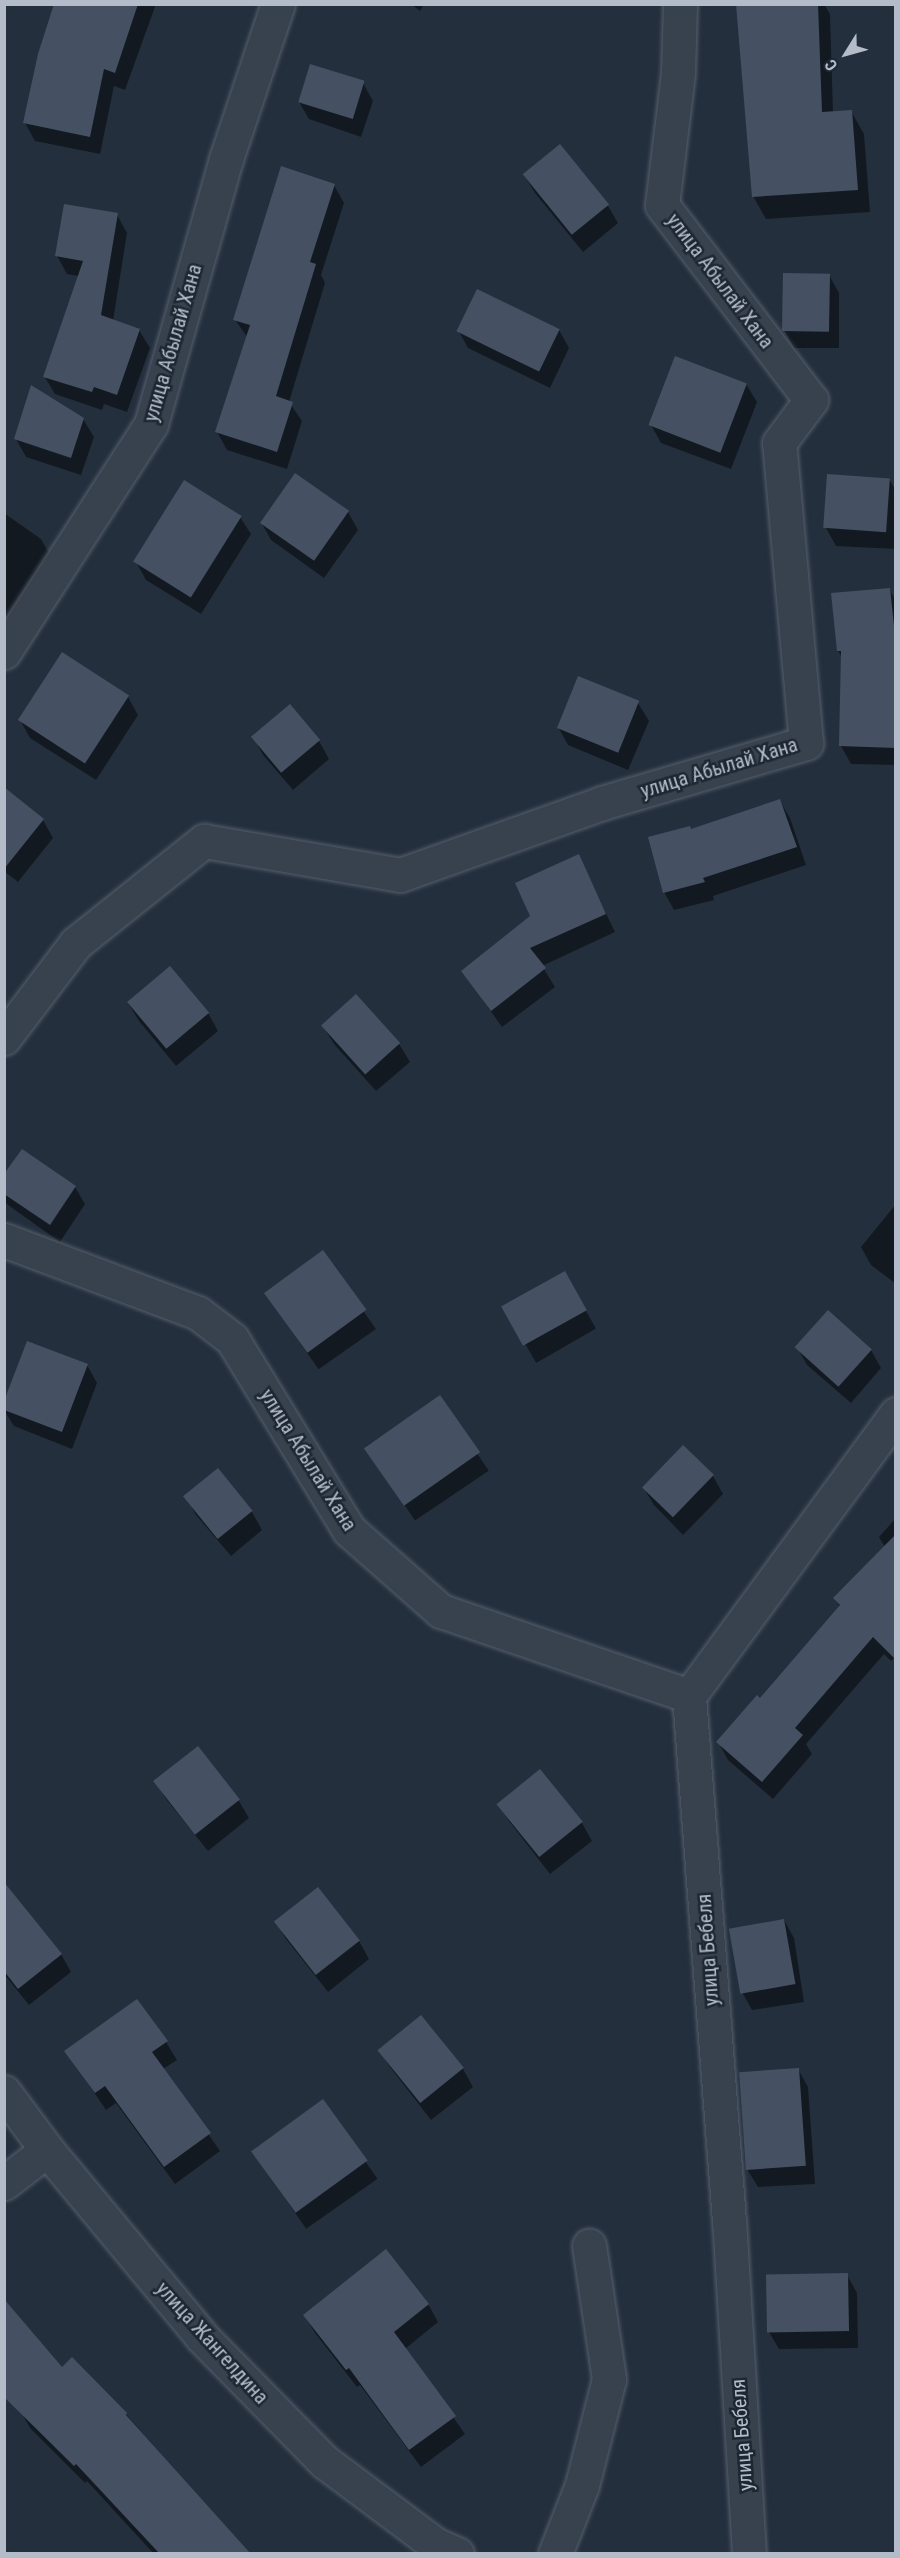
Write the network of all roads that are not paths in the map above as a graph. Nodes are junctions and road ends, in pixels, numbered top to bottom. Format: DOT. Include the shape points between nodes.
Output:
graph roads {
  1 [pos="278,4"];
  2 [pos="680,4"];
  3 [pos="4,652"];
  4 [pos="4,1038"];
  5 [pos="4,1240"];
  6 [pos="896,1414"];
  7 [pos="689,1696"];
  8 [pos="4,2092"];
  9 [pos="47,2150"];
  10 [pos="4,2183"];
  11 [pos="589,2245"];
  12 [pos="457,2553"];
  13 [pos="555,2553"];
  14 [pos="749,2553"];
  1 -- 3 [label="street, улица Абылай Хана" via="226,159 151,424"];
  2 -- 4 [label="street, улица Абылай Хана" via="678,72 662,205 811,400 779,443 806,743 602,802 400,875 204,841 76,943"];
  5 -- 7 [label="street, улица Абылай Хана" via="198,1313 232,1339 349,1530 441,1611"];
  6 -- 7 [label="street"];
  7 -- 14 [label="street, улица Бебеля" via="729,2221"];
  8 -- 9 [label="street, улица Жангелдина"];
  9 -- 10 [label="street"];
  9 -- 12 [label="street, улица Жангелдина" via="202,2337 325,2462 436,2545"];
  11 -- 13 [label="street" via="609,2379 582,2485"];
}
